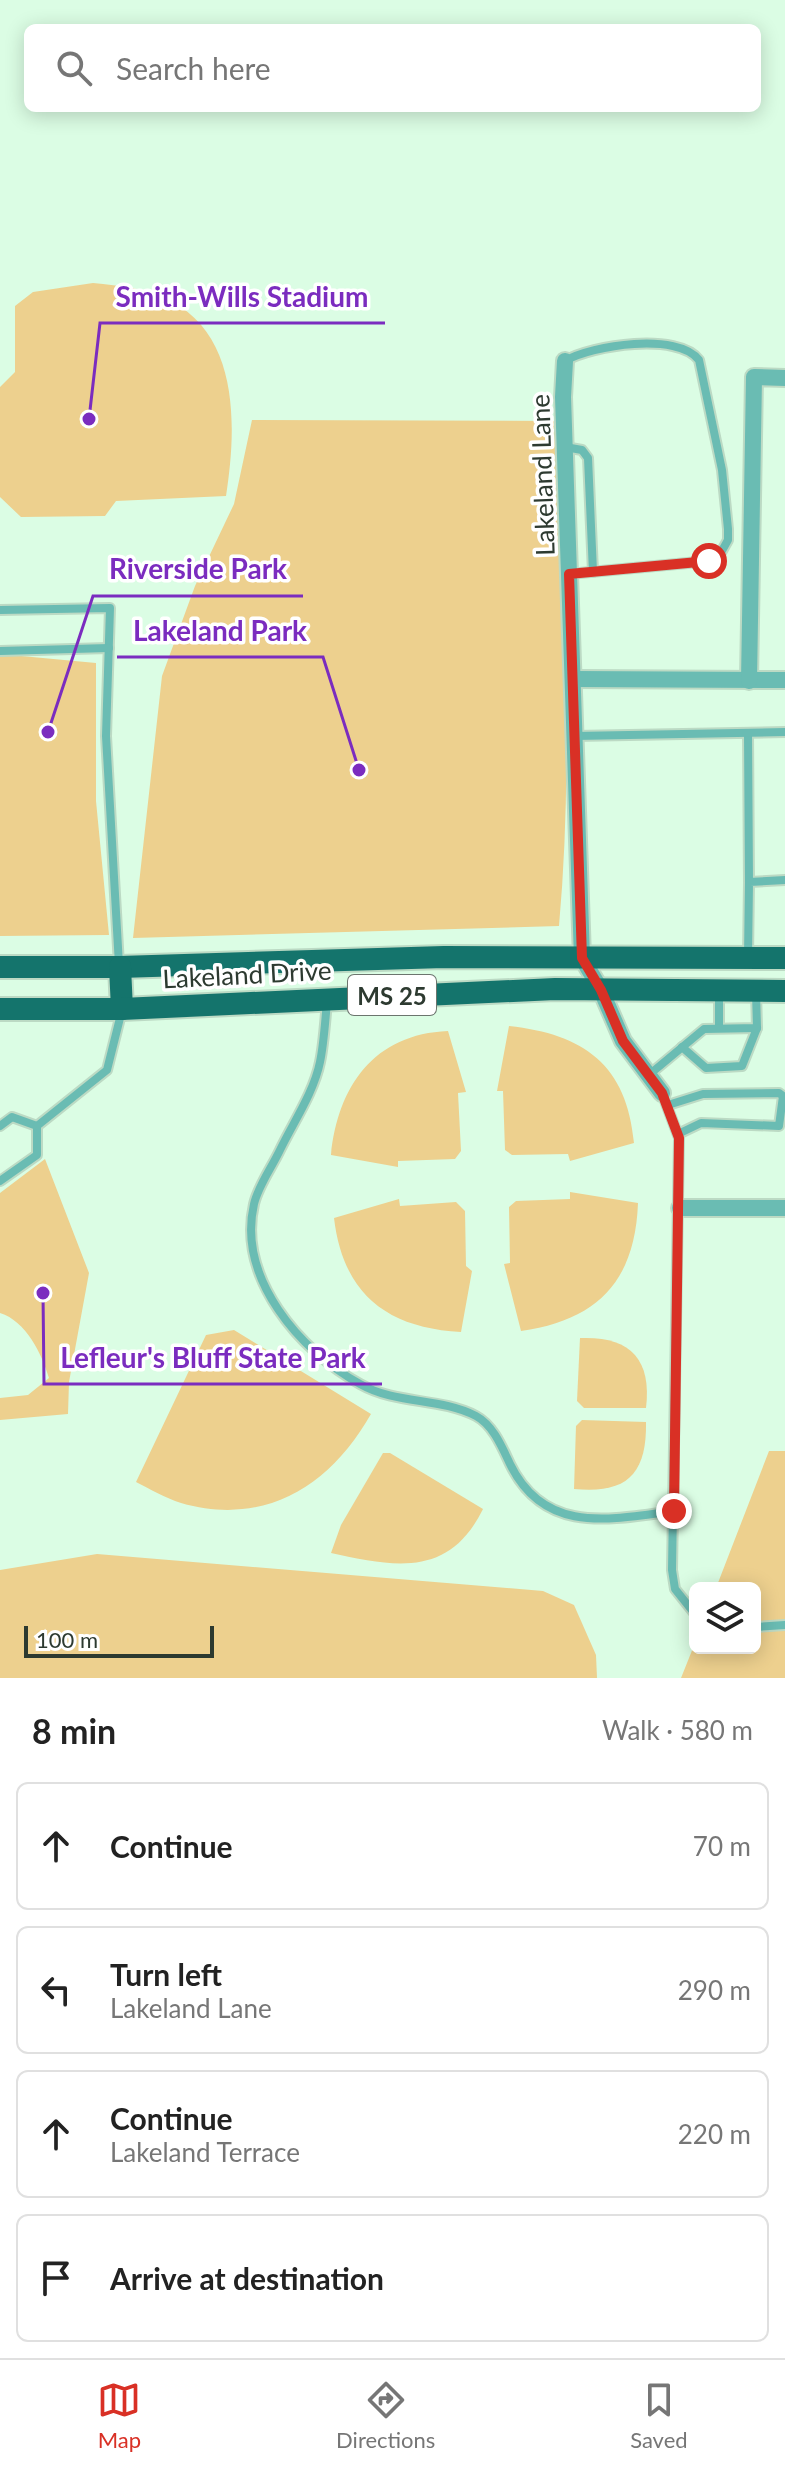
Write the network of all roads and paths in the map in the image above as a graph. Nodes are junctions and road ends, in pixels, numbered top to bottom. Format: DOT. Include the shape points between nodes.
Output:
graph roads {
  1 [pos="565,361"];
  2 [pos="785,378"];
  3 [pos="565,447"];
  4 [pos="593,572"];
  5 [pos="569,574"];
  6 [pos="0,610"];
  7 [pos="109,648"];
  8 [pos="0,651"];
  9 [pos="573,679"];
  10 [pos="785,680"];
  11 [pos="749,681"];
  12 [pos="785,732"];
  13 [pos="748,733"];
  14 [pos="575,736"];
  15 [pos="785,880"];
  16 [pos="749,882"];
  17 [pos="582,958"];
  18 [pos="785,958"];
  19 [pos="748,959"];
  20 [pos="327,960"];
  21 [pos="0,967"];
  22 [pos="120,967"];
  23 [pos="601,990"];
  24 [pos="719,991"];
  25 [pos="756,991"];
  26 [pos="785,991"];
  27 [pos="327,997"];
  28 [pos="0,1009"];
  29 [pos="122,1009"];
  30 [pos="719,1028"];
  31 [pos="757,1028"];
  32 [pos="682,1047"];
  33 [pos="650,1074"];
  34 [pos="665,1099"];
  35 [pos="0,1126"];
  36 [pos="37,1126"];
  37 [pos="678,1134"];
  38 [pos="0,1181"];
  39 [pos="680,1208"];
  40 [pos="785,1208"];
  41 [pos="674,1511"];
  42 [pos="689,1606"];
  43 [pos="785,1625"];
  44 [pos="761,1627"];
  1 -- 3 [label="street, Lakeland Lane"];
  1 -- 4 [label="lane" via="599,348 686,347 699,360 726,500 728,540 719,556"];
  2 -- 11 [label="street" via="754,377"];
  3 -- 4 [label="lane" via="582,450 588,458"];
  3 -- 5 [label="street, Lakeland Lane"];
  4 -- 5 [label="lane"];
  5 -- 9 [label="street, Lakeland Lane"];
  6 -- 7 [label="lane" via="110,608"];
  7 -- 8 [label="lane"];
  7 -- 22 [label="lane" via="108,812"];
  9 -- 11 [label="street"];
  9 -- 14 [label="street, Lakeland Lane"];
  10 -- 11 [label="street"];
  12 -- 13 [label="lane"];
  13 -- 14 [label="lane"];
  13 -- 16 [label="lane"];
  14 -- 17 [label="street, Lakeland Lane"];
  15 -- 16 [label="lane"];
  16 -- 19 [label="lane"];
  17 -- 19 [label="highway, Lakeland Drive / MS 25"];
  17 -- 20 [label="highway, Lakeland Drive / MS 25"];
  17 -- 23 [label="street, Lakeland Lane"];
  18 -- 19 [label="highway, Lakeland Drive / MS 25"];
  20 -- 22 [label="highway, Lakeland Drive / MS 25"];
  20 -- 27 [label="highway"];
  21 -- 22 [label="highway, Lakeland Drive / MS 25"];
  22 -- 29 [label="highway"];
  23 -- 24 [label="highway, Lakeland Drive / MS 25"];
  23 -- 27 [label="highway, Lakeland Drive / MS 25"];
  23 -- 33 [label="street, Lakeland Lane" via="623,1041"];
  24 -- 25 [label="highway, Lakeland Drive / MS 25"];
  24 -- 30 [label="lane"];
  25 -- 26 [label="highway, Lakeland Drive / MS 25"];
  25 -- 31 [label="lane"];
  27 -- 29 [label="highway, Lakeland Drive / MS 25"];
  27 -- 41 [label="lane" via="320,1064 254,1200 250,1229 261,1279 282,1315 320,1360 361,1385 478,1417 497,1436 522,1489 545,1507 591,1518"];
  28 -- 29 [label="highway, Lakeland Drive / MS 25"];
  29 -- 36 [label="lane" via="107,1070"];
  30 -- 31 [label="lane"];
  30 -- 32 [label="lane" via="704,1029"];
  31 -- 32 [label="lane" via="742,1066 706,1068"];
  32 -- 33 [label="lane"];
  33 -- 34 [label="street, Lakeland Lane"];
  34 -- 37 [label="lane"];
  34 -- 37 [label="lane" via="703,1094 783,1096 779,1126 701,1123"];
  35 -- 36 [label="lane" via="12,1117"];
  36 -- 38 [label="lane" via="37,1155"];
  37 -- 39 [label="lane"];
  39 -- 40 [label="street"];
  39 -- 41 [label="lane"];
  41 -- 42 [label="lane" via="675,1589"];
  43 -- 44 [label="lane"];
}
